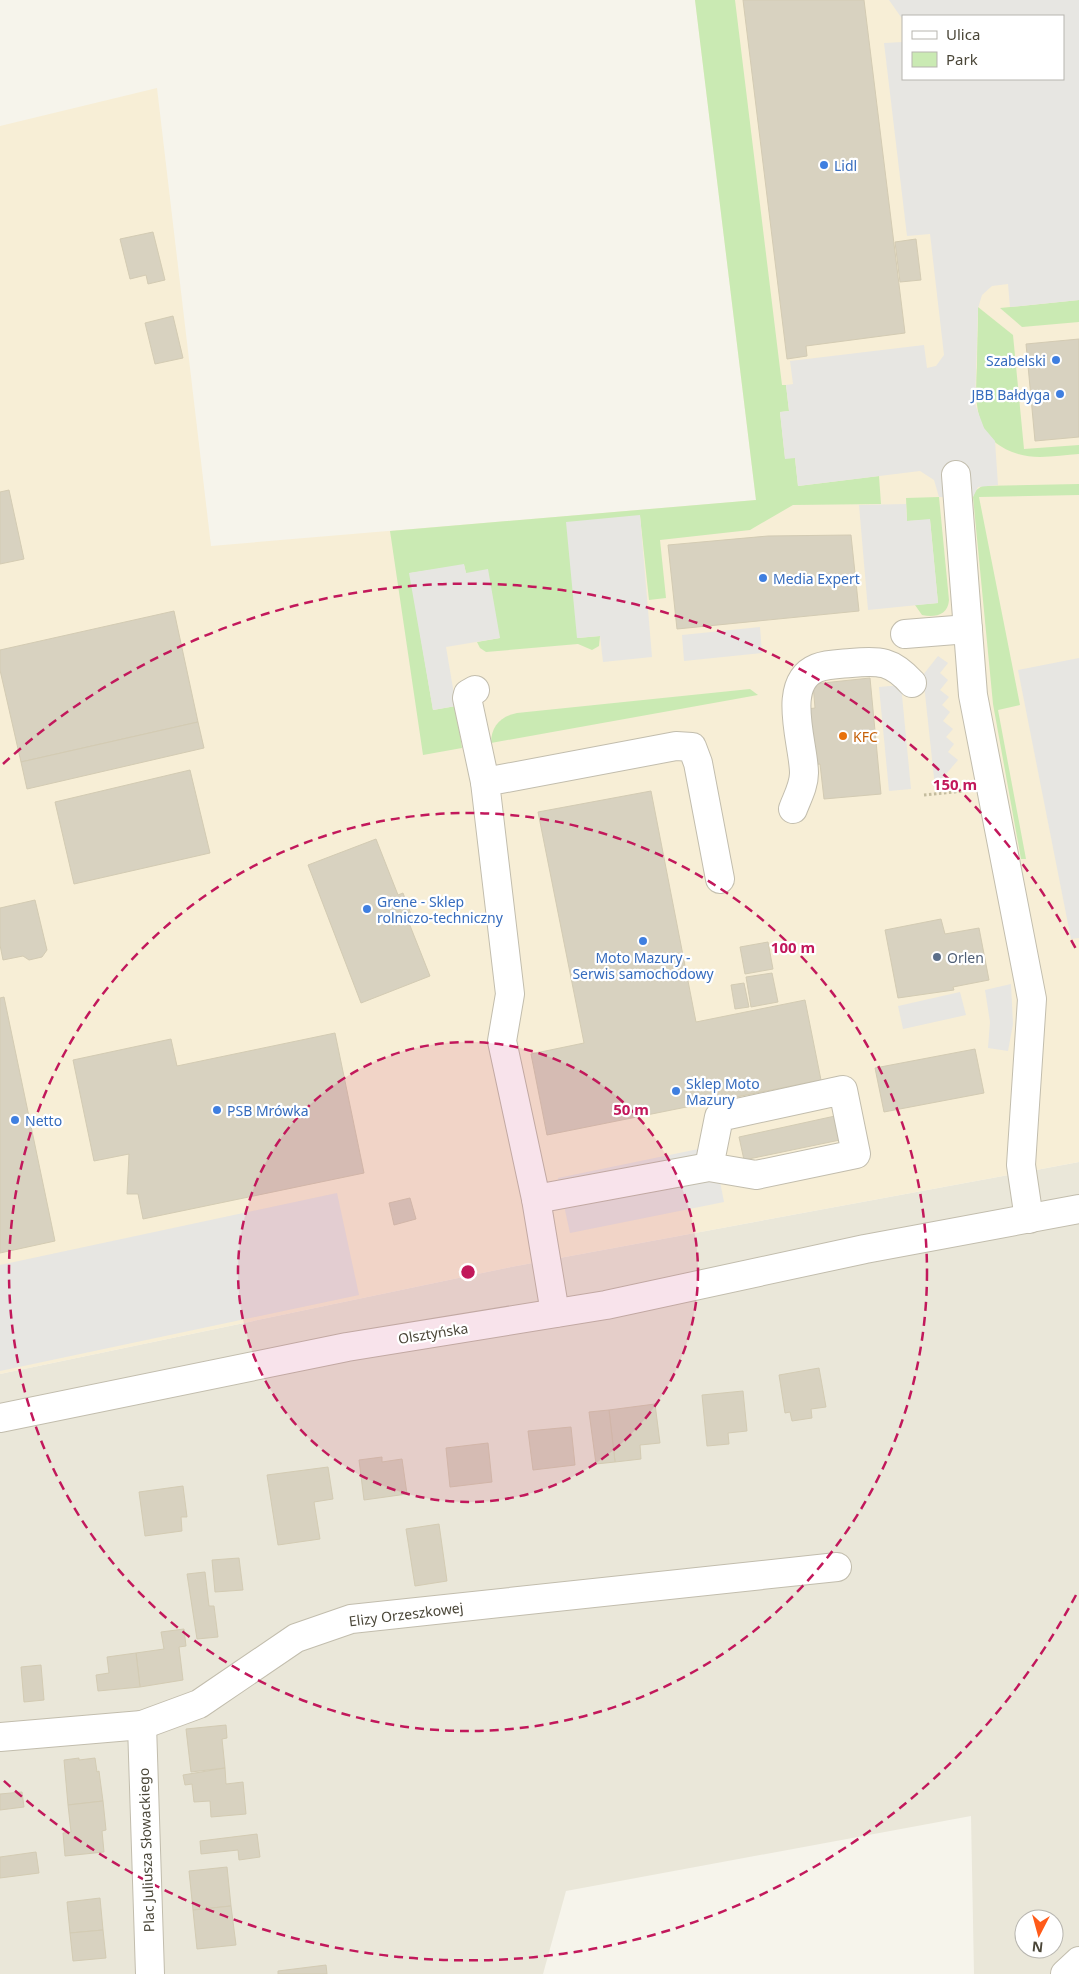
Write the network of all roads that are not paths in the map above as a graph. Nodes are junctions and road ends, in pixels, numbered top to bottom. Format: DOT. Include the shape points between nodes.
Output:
graph roads {
  1 [pos="956,475"];
  2 [pos="968,629"];
  3 [pos="905,634"];
  4 [pos="912,683"];
  5 [pos="474,690"];
  6 [pos="485,782"];
  7 [pos="793,810"];
  8 [pos="720,880"];
  9 [pos="709,1166"];
  10 [pos="536,1199"];
  11 [pos="1079,1208"];
  12 [pos="1028,1219"];
  13 [pos="555,1313"];
  14 [pos="0,1418"];
  15 [pos="837,1567"];
  16 [pos="142,1725"];
  17 [pos="0,1737"];
  18 [pos="1079,1961"];
  19 [pos="150,1974"];
  20 [pos="1065,1974"];
  1 -- 2 [label="street"];
  2 -- 3 [label="street"];
  2 -- 12 [label="street" via="973,695 1032,999 1021,1165"];
  4 -- 7 [label="street" via="892,665 880,662 818,668 808,673 796,696 804,773"];
  5 -- 6 [label="street" via="467,698"];
  6 -- 8 [label="street" via="670,747 692,747 698,763"];
  6 -- 10 [label="street" via="510,994 502,1041"];
  9 -- 9 [label="street" via="756,1174 856,1154 843,1090 719,1117"];
  9 -- 10 [label="street"];
  10 -- 13 [label="street"];
  11 -- 12 [label="street, Olsztyńska"];
  12 -- 13 [label="street, Olsztyńska"];
  13 -- 14 [label="street, Olsztyńska" via="346,1347"];
  15 -- 16 [label="street, Elizy Orzeszkowej" via="351,1619 296,1638 198,1704"];
  16 -- 17 [label="street, Elizy Orzeszkowej"];
  16 -- 19 [label="street, Plac Juliusza Słowackiego"];
  18 -- 20 [label="street"];
}
